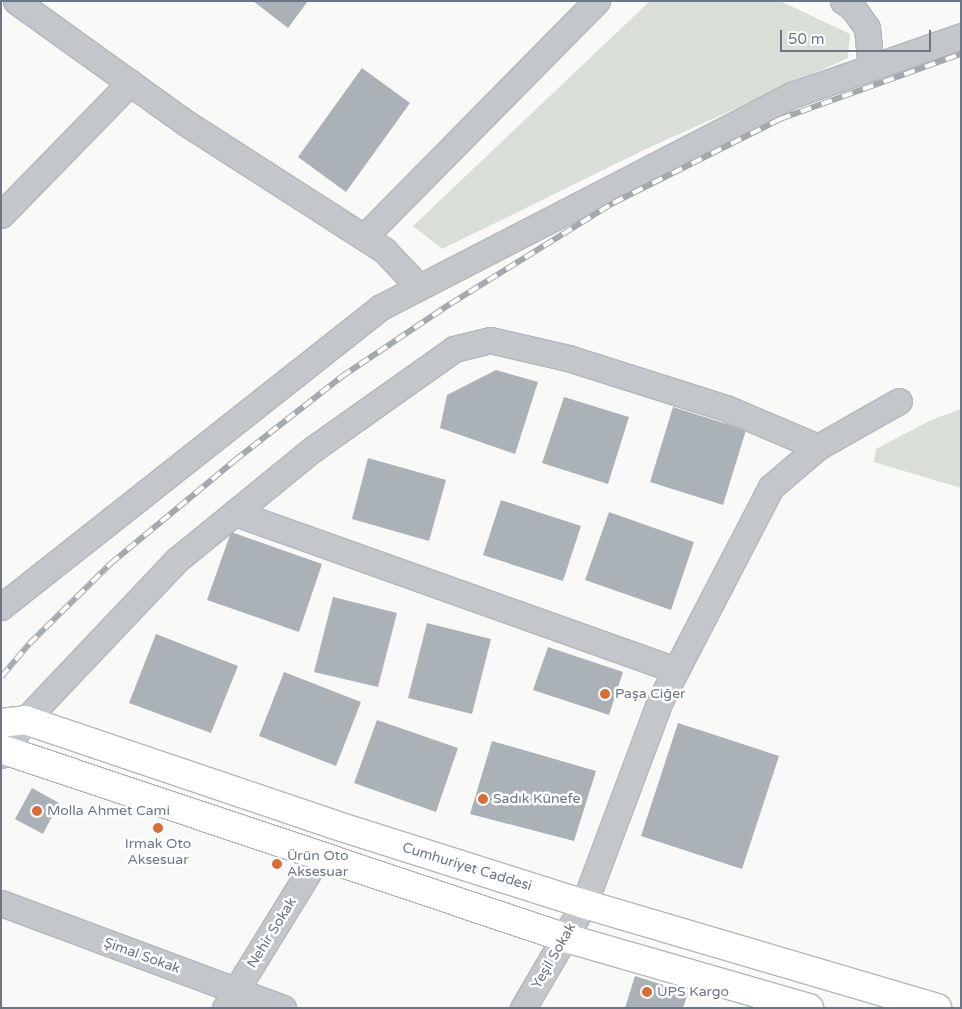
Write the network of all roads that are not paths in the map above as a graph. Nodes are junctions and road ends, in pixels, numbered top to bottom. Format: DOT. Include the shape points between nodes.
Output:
graph roads {
  1 [pos="16,1"];
  2 [pos="597,1"];
  3 [pos="843,1"];
  4 [pos="961,36"];
  5 [pos="871,68"];
  6 [pos="130,83"];
  7 [pos="1,215"];
  8 [pos="364,237"];
  9 [pos="420,286"];
  10 [pos="899,401"];
  11 [pos="818,446"];
  12 [pos="234,513"];
  13 [pos="1,607"];
  14 [pos="676,670"];
  15 [pos="13,721"];
  16 [pos="3,751"];
  17 [pos="318,858"];
  18 [pos="1,903"];
  19 [pos="584,904"];
  20 [pos="566,938"];
  21 [pos="231,999"];
  22 [pos="283,1008"];
  23 [pos="523,1008"];
  24 [pos="809,1008"];
  25 [pos="937,1008"];
  1 -- 6 [label="street"];
  2 -- 8 [label="street"];
  3 -- 5 [label="street" via="854,8 867,28"];
  4 -- 5 [label="street"];
  5 -- 9 [label="street" via="792,95"];
  6 -- 7 [label="street"];
  6 -- 8 [label="street" via="186,124"];
  8 -- 9 [label="street" via="384,250"];
  9 -- 13 [label="street" via="381,307"];
  10 -- 11 [label="street, Yeşil Sokak"];
  11 -- 12 [label="street" via="726,408 568,358 490,340 454,349 313,449"];
  11 -- 14 [label="street, Yeşil Sokak" via="771,487"];
  12 -- 14 [label="street"];
  12 -- 15 [label="street" via="178,559"];
  14 -- 19 [label="street, Yeşil Sokak" via="660,701"];
  15 -- 16 [label="street"];
  15 -- 19 [label="main road, Cumhuriyet Caddesi"];
  16 -- 17 [label="main road"];
  17 -- 20 [label="main road"];
  17 -- 21 [label="street, Nehir Sokak"];
  18 -- 21 [label="street, Şimal Sokak"];
  19 -- 20 [label="street, Yeşil Sokak"];
  19 -- 25 [label="main road, Cumhuriyet Caddesi"];
  20 -- 23 [label="street, Yeşil Sokak"];
  20 -- 24 [label="main road"];
  21 -- 22 [label="street, Şimal Sokak"];
}
